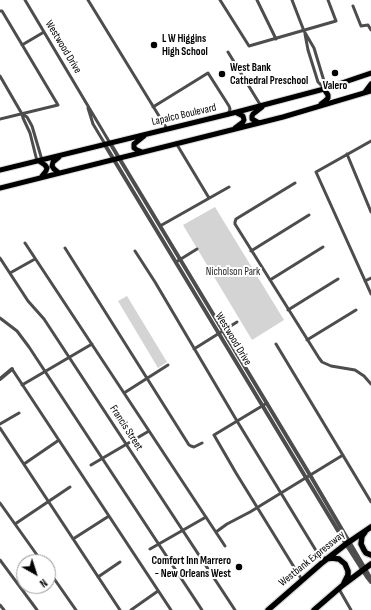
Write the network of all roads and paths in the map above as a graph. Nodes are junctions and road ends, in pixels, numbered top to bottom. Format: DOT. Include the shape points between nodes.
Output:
graph roads {
  1 [pos="25,0"];
  2 [pos="88,0"];
  3 [pos="220,0"];
  4 [pos="257,0"];
  5 [pos="292,0"];
  6 [pos="328,0"];
  7 [pos="353,6"];
  8 [pos="1,11"];
  9 [pos="371,30"];
  10 [pos="304,31"];
  11 [pos="44,32"];
  12 [pos="276,39"];
  13 [pos="22,45"];
  14 [pos="228,52"];
  15 [pos="371,73"];
  16 [pos="364,75"];
  17 [pos="0,76"];
  18 [pos="371,80"];
  19 [pos="371,84"];
  20 [pos="324,89"];
  21 [pos="371,91"];
  22 [pos="364,93"];
  23 [pos="263,105"];
  24 [pos="153,107"];
  25 [pos="301,112"];
  26 [pos="235,113"];
  27 [pos="22,114"];
  28 [pos="228,115"];
  29 [pos="0,119"];
  30 [pos="259,123"];
  31 [pos="167,129"];
  32 [pos="233,130"];
  33 [pos="146,134"];
  34 [pos="371,141"];
  35 [pos="176,143"];
  36 [pos="108,144"];
  37 [pos="142,152"];
  38 [pos="347,154"];
  39 [pos="59,156"];
  40 [pos="117,159"];
  41 [pos="39,161"];
  42 [pos="0,170"];
  43 [pos="59,173"];
  44 [pos="39,177"];
  45 [pos="295,184"];
  46 [pos="229,187"];
  47 [pos="0,188"];
  48 [pos="209,198"];
  49 [pos="371,212"];
  50 [pos="309,215"];
  51 [pos="160,226"];
  52 [pos="25,243"];
  53 [pos="324,247"];
  54 [pos="65,248"];
  55 [pos="197,249"];
  56 [pos="252,250"];
  57 [pos="135,251"];
  58 [pos="0,258"];
  59 [pos="35,259"];
  60 [pos="179,260"];
  61 [pos="10,273"];
  62 [pos="371,278"];
  63 [pos="338,279"];
  64 [pos="270,280"];
  65 [pos="365,281"];
  66 [pos="371,294"];
  67 [pos="288,310"];
  68 [pos="356,310"];
  69 [pos="0,318"];
  70 [pos="237,322"];
  71 [pos="224,331"];
  72 [pos="220,334"];
  73 [pos="307,340"];
  74 [pos="92,344"];
  75 [pos="276,344"];
  76 [pos="194,349"];
  77 [pos="69,358"];
  78 [pos="168,365"];
  79 [pos="12,369"];
  80 [pos="46,371"];
  81 [pos="0,378"];
  82 [pos="147,378"];
  83 [pos="371,384"];
  84 [pos="22,385"];
  85 [pos="124,393"];
  86 [pos="267,403"];
  87 [pos="263,406"];
  88 [pos="19,413"];
  89 [pos="237,421"];
  90 [pos="0,424"];
  91 [pos="0,428"];
  92 [pos="149,431"];
  93 [pos="59,440"];
  94 [pos="202,443"];
  95 [pos="126,444"];
  96 [pos="343,455"];
  97 [pos="103,458"];
  98 [pos="24,464"];
  99 [pos="91,465"];
  100 [pos="310,475"];
  101 [pos="306,478"];
  102 [pos="70,487"];
  103 [pos="280,493"];
  104 [pos="48,501"];
  105 [pos="371,502"];
  106 [pos="0,503"];
  107 [pos="257,508"];
  108 [pos="109,516"];
  109 [pos="206,517"];
  110 [pos="15,524"];
  111 [pos="369,528"];
  112 [pos="183,531"];
  113 [pos="216,532"];
  114 [pos="73,539"];
  115 [pos="348,543"];
  116 [pos="159,544"];
  117 [pos="225,546"];
  118 [pos="150,549"];
  119 [pos="36,554"];
  120 [pos="371,555"];
  121 [pos="0,561"];
  122 [pos="324,561"];
  123 [pos="120,562"];
  124 [pos="371,564"];
  125 [pos="364,569"];
  126 [pos="98,577"];
  127 [pos="302,580"];
  128 [pos="371,580"];
  129 [pos="56,581"];
  130 [pos="341,587"];
  131 [pos="158,592"];
  132 [pos="0,605"];
  133 [pos="118,609"];
  134 [pos="317,609"];
  135 [pos="4,610"];
  136 [pos="37,610"];
  137 [pos="76,610"];
  138 [pos="131,610"];
  139 [pos="171,610"];
  140 [pos="202,610"];
  141 [pos="235,610"];
  142 [pos="268,610"];
  143 [pos="351,610"];
  1 -- 11 [label="street, Westwood Drive"];
  2 -- 24 [label="street"];
  3 -- 12 [label="street" via="249,46"];
  4 -- 12 [label="street"];
  5 -- 10 [label="street"];
  6 -- 10 [label="street" via="336,21"];
  7 -- 9 [label="street" via="361,26 368,25"];
  8 -- 13 [label="street"];
  10 -- 12 [label="street"];
  10 -- 20 [label="street" via="318,82"];
  10 -- 20 [label="street" via="314,48"];
  11 -- 13 [label="street"];
  11 -- 36 [label="street, Westwood Drive"];
  13 -- 27 [label="street" via="58,105"];
  14 -- 23 [label="street"];
  15 -- 16 [label="main road, Lapalco Boulevard"];
  16 -- 18 [label="main road"];
  16 -- 20 [label="main road, Lapalco Boulevard"];
  17 -- 27 [label="street"];
  19 -- 22 [label="main road"];
  20 -- 23 [label="main road, Lapalco Boulevard"];
  20 -- 25 [label="main road" via="328,96 325,101"];
  21 -- 22 [label="main road"];
  22 -- 25 [label="main road"];
  23 -- 26 [label="main road, Lapalco Boulevard"];
  23 -- 30 [label="main road" via="252,116 252,119"];
  24 -- 28 [label="street" via="208,73 229,106"];
  24 -- 31 [label="street"];
  25 -- 30 [label="main road"];
  26 -- 28 [label="main road, Lapalco Boulevard"];
  26 -- 32 [label="main road" via="243,116 244,120"];
  27 -- 29 [label="street"];
  27 -- 41 [label="street" via="32,126"];
  28 -- 31 [label="main road, Lapalco Boulevard"];
  30 -- 32 [label="main road"];
  31 -- 33 [label="main road, Lapalco Boulevard"];
  32 -- 35 [label="main road"];
  33 -- 36 [label="main road, Lapalco Boulevard"];
  33 -- 37 [label="main road" via="134,144 134,148"];
  34 -- 38 [label="street"];
  35 -- 37 [label="main road"];
  35 -- 48 [label="street"];
  36 -- 39 [label="main road, Lapalco Boulevard"];
  36 -- 40 [label="street, Westwood Drive"];
  37 -- 40 [label="main road"];
  38 -- 49 [label="street"];
  38 -- 65 [label="street" via="316,172"];
  39 -- 41 [label="main road, Lapalco Boulevard"];
  39 -- 43 [label="main road" via="52,166"];
  40 -- 43 [label="main road"];
  40 -- 51 [label="street, Westwood Drive"];
  40 -- 60 [label="street, Westwood Drive"];
  41 -- 42 [label="main road, Lapalco Boulevard"];
  41 -- 44 [label="main road" via="47,168"];
  43 -- 44 [label="main road"];
  44 -- 47 [label="main road"];
  45 -- 56 [label="street" via="234,222"];
  46 -- 48 [label="street"];
  48 -- 51 [label="street"];
  50 -- 56 [label="street"];
  51 -- 60 [label="street, Westwood Drive"];
  52 -- 59 [label="street"];
  53 -- 64 [label="street"];
  54 -- 82 [label="street"];
  55 -- 60 [label="street"];
  56 -- 64 [label="street"];
  57 -- 76 [label="street"];
  58 -- 61 [label="street, Francis Street"];
  59 -- 61 [label="street"];
  59 -- 74 [label="street"];
  60 -- 71 [label="street, Westwood Drive"];
  60 -- 72 [label="street, Westwood Drive"];
  61 -- 77 [label="street, Francis Street"];
  62 -- 65 [label="street"];
  63 -- 67 [label="street"];
  64 -- 67 [label="street"];
  65 -- 66 [label="street"];
  67 -- 73 [label="street"];
  68 -- 73 [label="street"];
  69 -- 80 [label="street" via="21,336"];
  70 -- 71 [label="street"];
  71 -- 72 [label="street"];
  71 -- 86 [label="street, Westwood Drive"];
  72 -- 76 [label="street"];
  72 -- 87 [label="street, Westwood Drive"];
  73 -- 83 [label="street" via="322,362 355,370"];
  74 -- 77 [label="street"];
  74 -- 85 [label="street"];
  75 -- 96 [label="street"];
  76 -- 89 [label="street"];
  77 -- 80 [label="street"];
  77 -- 95 [label="street, Francis Street"];
  78 -- 82 [label="street"];
  79 -- 81 [label="street"];
  79 -- 84 [label="street"];
  80 -- 84 [label="street"];
  80 -- 97 [label="street"];
  82 -- 85 [label="street"];
  82 -- 94 [label="street" via="189,445 194,447"];
  84 -- 93 [label="street"];
  85 -- 92 [label="street"];
  86 -- 87 [label="street"];
  86 -- 100 [label="street, Westwood Drive"];
  87 -- 89 [label="street"];
  87 -- 101 [label="street, Westwood Drive"];
  88 -- 90 [label="street"];
  89 -- 103 [label="street"];
  89 -- 107 [label="street" via="214,435"];
  91 -- 98 [label="street"];
  92 -- 95 [label="street"];
  92 -- 109 [label="street"];
  93 -- 98 [label="street"];
  93 -- 108 [label="street"];
  95 -- 97 [label="street"];
  95 -- 112 [label="street, Francis Street"];
  96 -- 100 [label="street"];
  96 -- 105 [label="street"];
  97 -- 99 [label="street"];
  97 -- 116 [label="street"];
  98 -- 104 [label="street"];
  100 -- 101 [label="street"];
  100 -- 115 [label="street, Westwood Drive"];
  101 -- 103 [label="street"];
  101 -- 115 [label="street, Westwood Drive"];
  102 -- 104 [label="street"];
  103 -- 107 [label="street"];
  103 -- 122 [label="street"];
  104 -- 110 [label="street"];
  104 -- 114 [label="street"];
  106 -- 110 [label="street"];
  107 -- 113 [label="street"];
  107 -- 127 [label="street"];
  108 -- 114 [label="street"];
  108 -- 131 [label="street"];
  109 -- 112 [label="street"];
  109 -- 113 [label="street"];
  110 -- 119 [label="street"];
  111 -- 115 [label="highway, Westbank Expressway"];
  111 -- 120 [label="highway" via="362,536 361,544"];
  112 -- 116 [label="street"];
  112 -- 141 [label="street, Francis Street"];
  113 -- 117 [label="street"];
  114 -- 126 [label="street"];
  115 -- 122 [label="highway, Westbank Expressway"];
  115 -- 125 [label="street, Westwood Drive"];
  116 -- 118 [label="street"];
  116 -- 140 [label="street"];
  121 -- 136 [label="street"];
  122 -- 127 [label="highway, Westbank Expressway"];
  122 -- 130 [label="highway" via="339,559 345,564 348,575"];
  123 -- 126 [label="street"];
  124 -- 125 [label="highway"];
  125 -- 128 [label="street, Westwood Drive"];
  125 -- 130 [label="highway"];
  126 -- 133 [label="street"];
  127 -- 142 [label="highway, Westbank Expressway"];
  129 -- 137 [label="street"];
  130 -- 134 [label="highway"];
  130 -- 143 [label="street"];
  131 -- 138 [label="street"];
  131 -- 139 [label="street"];
  132 -- 135 [label="street"];
}
